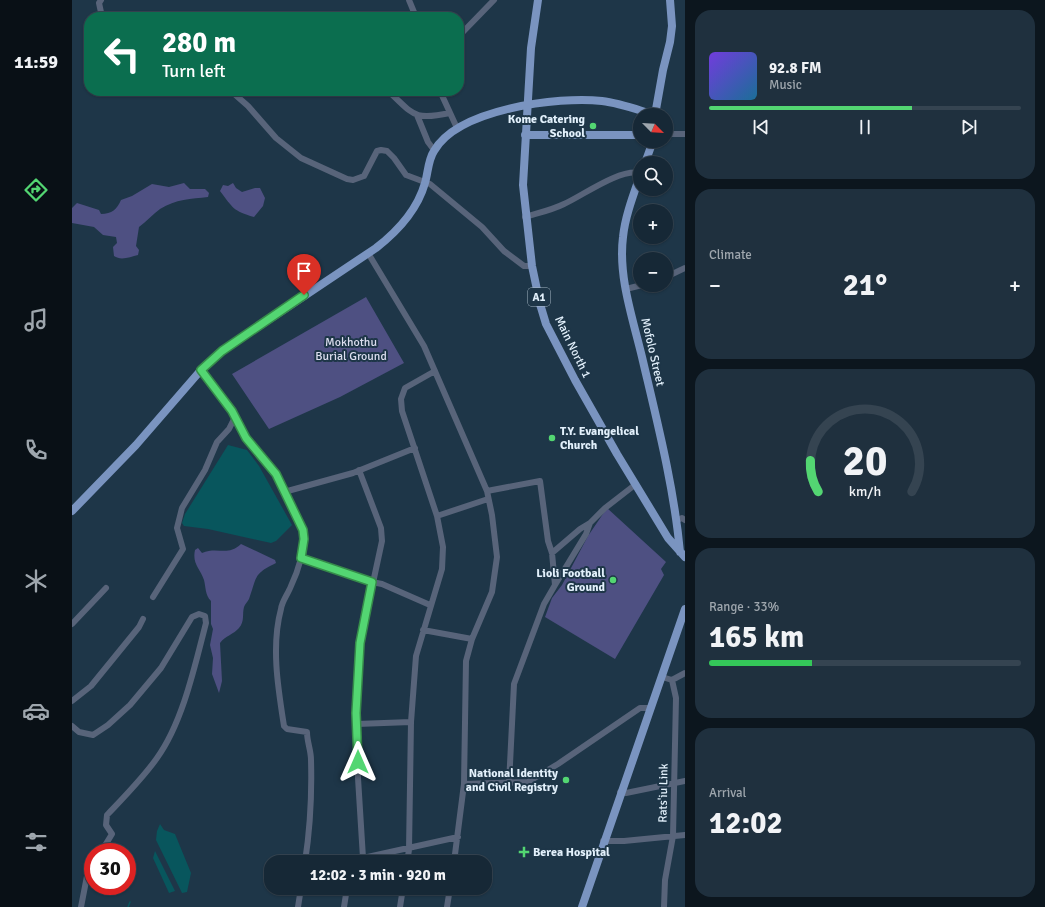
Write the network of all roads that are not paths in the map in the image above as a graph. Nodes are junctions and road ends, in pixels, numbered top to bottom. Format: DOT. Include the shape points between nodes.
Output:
graph roads {
  1 [pos="101,0"];
  2 [pos="409,0"];
  3 [pos="494,0"];
  4 [pos="538,0"];
  5 [pos="670,0"];
  6 [pos="101,12"];
  7 [pos="414,12"];
  8 [pos="464,31"];
  9 [pos="236,96"];
  10 [pos="393,96"];
  11 [pos="442,96"];
  12 [pos="527,106"];
  13 [pos="656,108"];
  14 [pos="633,109"];
  15 [pos="450,113"];
  16 [pos="417,115"];
  17 [pos="457,128"];
  18 [pos="525,134"];
  19 [pos="673,134"];
  20 [pos="685,134"];
  21 [pos="633,135"];
  22 [pos="434,150"];
  23 [pos="633,171"];
  24 [pos="425,183"];
  25 [pos="633,196"];
  26 [pos="525,217"];
  27 [pos="368,253"];
  28 [pos="532,266"];
  29 [pos="685,268"];
  30 [pos="673,274"];
  31 [pos="633,287"];
  32 [pos="626,289"];
  33 [pos="201,370"];
  34 [pos="435,370"];
  35 [pos="235,417"];
  36 [pos="415,448"];
  37 [pos="359,470"];
  38 [pos="636,484"];
  39 [pos="487,491"];
  40 [pos="284,492"];
  41 [pos="488,499"];
  42 [pos="72,511"];
  43 [pos="437,516"];
  44 [pos="681,520"];
  45 [pos="590,523"];
  46 [pos="679,533"];
  47 [pos="668,538"];
  48 [pos="552,553"];
  49 [pos="683,555"];
  50 [pos="301,558"];
  51 [pos="372,582"];
  52 [pos="555,585"];
  53 [pos="106,588"];
  54 [pos="153,597"];
  55 [pos="430,605"];
  56 [pos="685,609"];
  57 [pos="143,619"];
  58 [pos="72,624"];
  59 [pos="423,630"];
  60 [pos="472,639"];
  61 [pos="685,673"];
  62 [pos="662,677"];
  63 [pos="672,680"];
  64 [pos="72,701"];
  65 [pos="650,708"];
  66 [pos="411,722"];
  67 [pos="357,724"];
  68 [pos="72,726"];
  69 [pos="685,781"];
  70 [pos="464,784"];
  71 [pos="509,784"];
  72 [pos="675,784"];
  73 [pos="620,792"];
  74 [pos="685,835"];
  75 [pos="673,836"];
  76 [pos="458,837"];
  77 [pos="603,841"];
  78 [pos="106,843"];
  79 [pos="409,850"];
  80 [pos="306,855"];
  81 [pos="363,855"];
  82 [pos="380,855"];
  83 [pos="408,855"];
  84 [pos="455,855"];
  85 [pos="84,892"];
  86 [pos="300,895"];
  87 [pos="346,895"];
  88 [pos="402,895"];
  89 [pos="449,895"];
  90 [pos="81,907"];
  91 [pos="298,907"];
  92 [pos="344,907"];
  93 [pos="400,907"];
  94 [pos="447,907"];
  95 [pos="582,907"];
  96 [pos="664,907"];
  1 -- 6 [label="street"];
  2 -- 7 [label="street"];
  3 -- 8 [label="street"];
  4 -- 12 [label="main road, Main North 1 / A1" via="531,48"];
  5 -- 13 [label="main road" via="670,42"];
  9 -- 24 [label="street" via="289,149 325,170 347,179 358,178 366,172 380,150 387,151 406,175"];
  10 -- 16 [label="street" via="407,110"];
  11 -- 15 [label="street"];
  12 -- 14 [label="main road" via="573,99 603,101"];
  12 -- 17 [label="main road" via="483,115"];
  12 -- 18 [label="main road, Main North 1 / A1"];
  15 -- 16 [label="street"];
  15 -- 17 [label="street"];
  16 -- 22 [label="street"];
  17 -- 22 [label="main road"];
  18 -- 21 [label="main road"];
  18 -- 26 [label="main road, Main North 1 / A1"];
  19 -- 20 [label="street"];
  22 -- 24 [label="main road"];
  23 -- 26 [label="street" via="598,185 563,205"];
  24 -- 27 [label="main road" via="417,205 400,226"];
  24 -- 28 [label="street" via="430,184 482,227 504,251 524,266"];
  25 -- 32 [label="main road, Mofolo Street" via="623,238"];
  26 -- 28 [label="main road, Main North 1 / A1"];
  27 -- 33 [label="main road" via="222,351"];
  27 -- 34 [label="street"];
  28 -- 38 [label="main road, Main North 1 / A1" via="546,324 575,380"];
  29 -- 30 [label="street"];
  31 -- 32 [label="street"];
  32 -- 44 [label="main road, Mofolo Street"];
  33 -- 35 [label="street"];
  33 -- 42 [label="main road" via="136,445"];
  34 -- 36 [label="street" via="402,392 402,412"];
  34 -- 39 [label="street"];
  35 -- 40 [label="street" via="246,438 276,474"];
  35 -- 54 [label="street" via="229,429 217,442 205,470 182,508 177,528 183,548"];
  36 -- 37 [label="street"];
  36 -- 43 [label="street"];
  37 -- 40 [label="street"];
  37 -- 51 [label="street" via="381,528 380,551"];
  38 -- 45 [label="street"];
  38 -- 47 [label="main road, Main North 1 / A1"];
  39 -- 41 [label="street"];
  39 -- 48 [label="street" via="540,481 548,542"];
  40 -- 50 [label="street" via="303,530"];
  41 -- 43 [label="street"];
  41 -- 60 [label="street" via="497,557 492,592"];
  43 -- 55 [label="street" via="443,547 442,569"];
  44 -- 46 [label="main road, Mofolo Street"];
  45 -- 48 [label="street"];
  45 -- 52 [label="street"];
  46 -- 47 [label="main road" via="674,539"];
  46 -- 49 [label="main road, Mofolo Street"];
  47 -- 49 [label="main road, Main North 1 / A1"];
  48 -- 52 [label="street"];
  50 -- 51 [label="street"];
  50 -- 80 [label="street" via="298,571 281,608 276,644 284,726 287,729 307,732 311,758 310,813"];
  51 -- 55 [label="street"];
  51 -- 67 [label="street" via="360,643"];
  52 -- 71 [label="street" via="544,604 514,684"];
  53 -- 58 [label="street"];
  55 -- 59 [label="street"];
  56 -- 62 [label="main road"];
  57 -- 64 [label="street" via="91,686"];
  59 -- 60 [label="street"];
  59 -- 66 [label="street" via="416,656"];
  60 -- 70 [label="street" via="466,661"];
  61 -- 63 [label="street"];
  62 -- 63 [label="street"];
  62 -- 65 [label="main road"];
  63 -- 72 [label="street, Rats'iu Link" via="676,698"];
  65 -- 71 [label="street" via="640,708 528,782"];
  65 -- 73 [label="main road"];
  66 -- 67 [label="street"];
  66 -- 79 [label="street"];
  67 -- 81 [label="street"];
  68 -- 78 [label="street" via="79,732 93,734 108,726 130,705 161,668 192,617 198,614 205,616 206,623 180,714 158,757 107,815 106,825 112,834"];
  69 -- 72 [label="street"];
  70 -- 71 [label="street"];
  70 -- 76 [label="street"];
  72 -- 73 [label="street"];
  72 -- 75 [label="street, Rats'iu Link"];
  73 -- 77 [label="main road"];
  74 -- 75 [label="street"];
  75 -- 77 [label="street"];
  75 -- 96 [label="street, Rats'iu Link" via="665,880"];
  76 -- 79 [label="street"];
  76 -- 84 [label="street"];
  77 -- 95 [label="main road"];
  79 -- 82 [label="street"];
  79 -- 83 [label="street"];
  85 -- 90 [label="street"];
  86 -- 91 [label="street"];
  87 -- 92 [label="street"];
  88 -- 93 [label="street"];
  89 -- 94 [label="street"];
}
